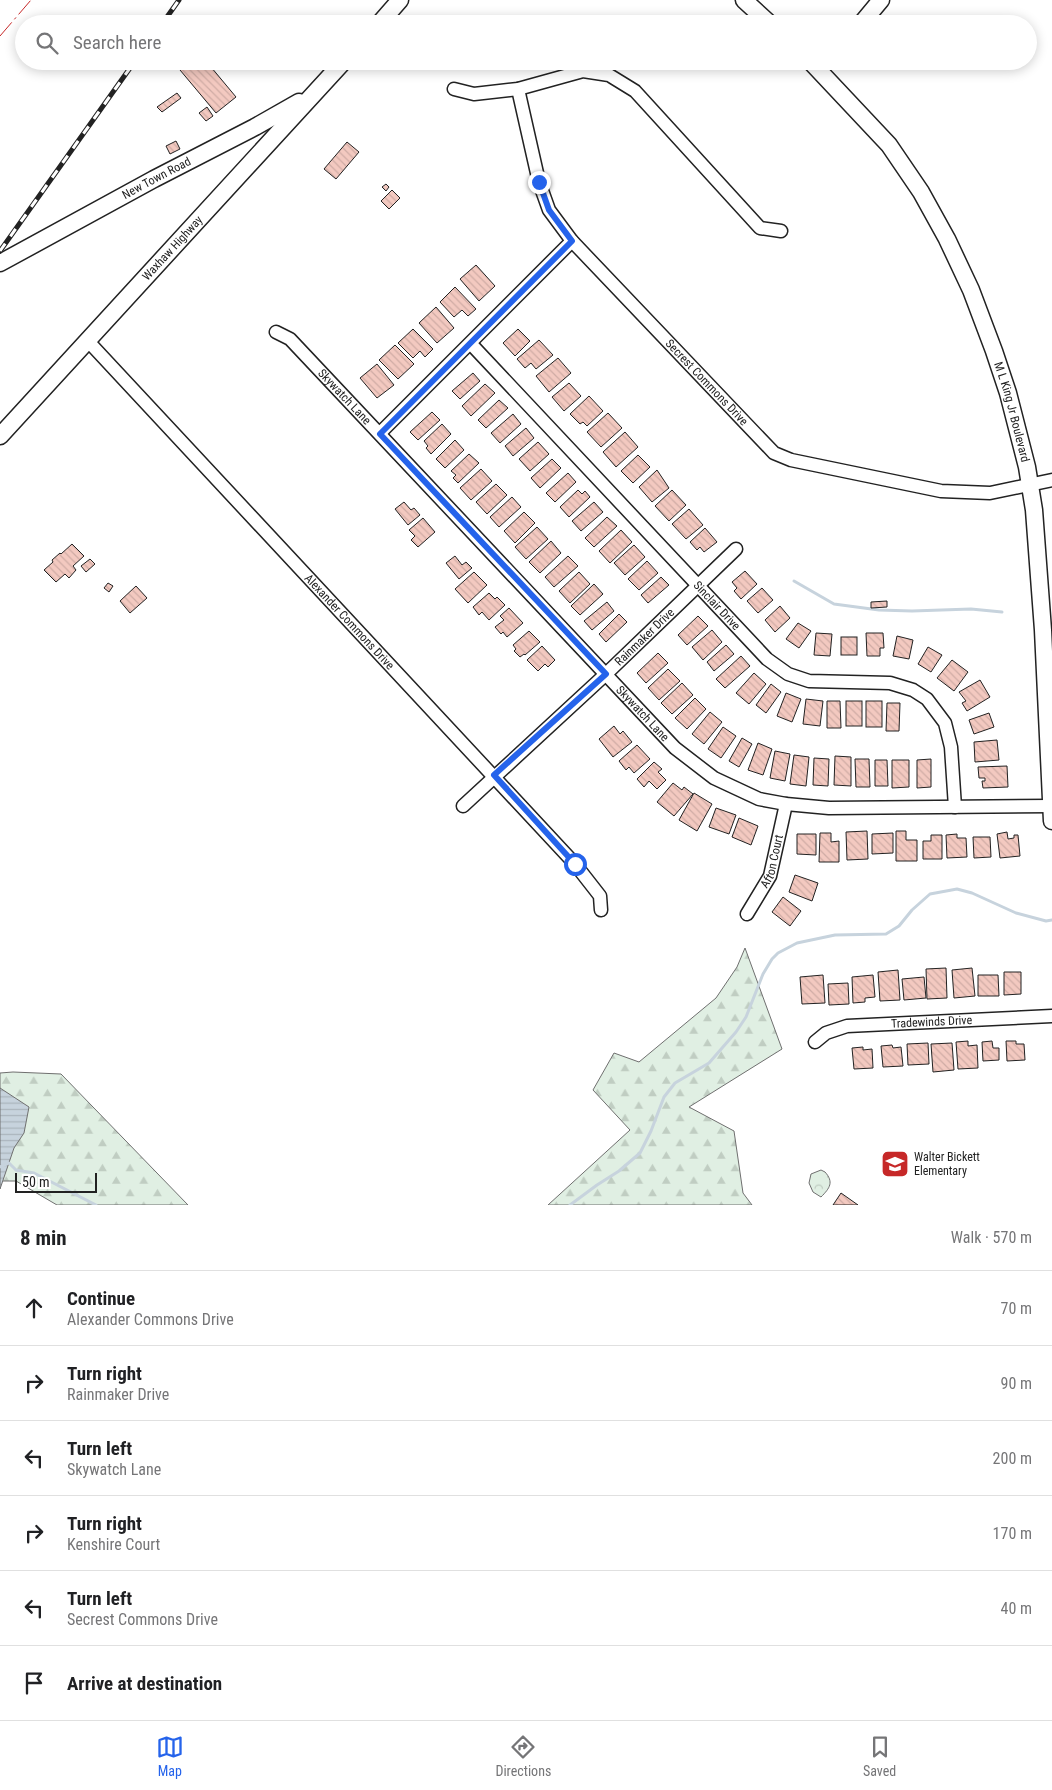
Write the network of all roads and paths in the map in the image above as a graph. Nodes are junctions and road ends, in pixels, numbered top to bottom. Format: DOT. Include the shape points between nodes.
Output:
graph roads {
  1 [pos="400,0"];
  2 [pos="744,0"];
  3 [pos="881,0"];
  4 [pos="386,15"];
  5 [pos="760,15"];
  6 [pos="868,15"];
  7 [pos="336,70"];
  8 [pos="824,70"];
  9 [pos="454,89"];
  10 [pos="518,89"];
  11 [pos="313,94"];
  12 [pos="782,232"];
  13 [pos="572,241"];
  14 [pos="0,263"];
  15 [pos="276,332"];
  16 [pos="87,340"];
  17 [pos="471,344"];
  18 [pos="380,434"];
  19 [pos="0,436"];
  20 [pos="1052,480"];
  21 [pos="1029,484"];
  22 [pos="736,549"];
  23 [pos="698,586"];
  24 [pos="606,674"];
  25 [pos="494,775"];
  26 [pos="786,804"];
  27 [pos="463,806"];
  28 [pos="955,807"];
  29 [pos="1052,811"];
  30 [pos="601,910"];
  31 [pos="747,914"];
  32 [pos="1052,1016"];
  33 [pos="815,1042"];
  1 -- 4 [label="main road"];
  2 -- 5 [label="main road"];
  3 -- 6 [label="main road"];
  7 -- 11 [label="main road, Waxhaw Highway"];
  8 -- 21 [label="main road, M L King Jr Boulevard" via="889,145 921,192 947,239 994,350 1008,393"];
  9 -- 10 [label="street" via="474,94"];
  10 -- 12 [label="street" via="583,71 609,75 635,91 760,228"];
  10 -- 13 [label="street, Secrest Commons Drive" via="539,182 549,210"];
  11 -- 14 [label="main road, New Town Road"];
  11 -- 16 [label="main road, Waxhaw Highway"];
  13 -- 17 [label="street"];
  13 -- 21 [label="street, Secrest Commons Drive" via="774,453 791,460 941,491 990,493"];
  15 -- 18 [label="street, Skywatch Lane" via="290,340"];
  16 -- 19 [label="main road, Waxhaw Highway"];
  16 -- 25 [label="street, Alexander Commons Drive"];
  17 -- 18 [label="street"];
  17 -- 23 [label="street, Sinclair Drive"];
  18 -- 24 [label="street, Skywatch Lane"];
  20 -- 21 [label="street, Secrest Commons Drive"];
  21 -- 29 [label="main road, M L King Jr Boulevard" via="1038,554"];
  22 -- 23 [label="street, Rainmaker Drive"];
  23 -- 24 [label="street, Rainmaker Drive"];
  23 -- 28 [label="street, Sinclair Drive" via="767,659 788,674 809,682 890,683 913,690 927,699 945,723 951,747"];
  24 -- 25 [label="street, Rainmaker Drive"];
  24 -- 26 [label="street, Skywatch Lane" via="674,748 714,778 759,799"];
  25 -- 27 [label="street, Rainmaker Drive"];
  25 -- 30 [label="street, Alexander Commons Drive" via="575,864 600,896"];
  26 -- 28 [label="street, Skywatch Lane" via="828,808"];
  26 -- 31 [label="street, Afton Court" via="770,876"];
  28 -- 29 [label="street, Skywatch Lane"];
  32 -- 33 [label="street, Tradewinds Drive" via="847,1026 826,1033"];
}
